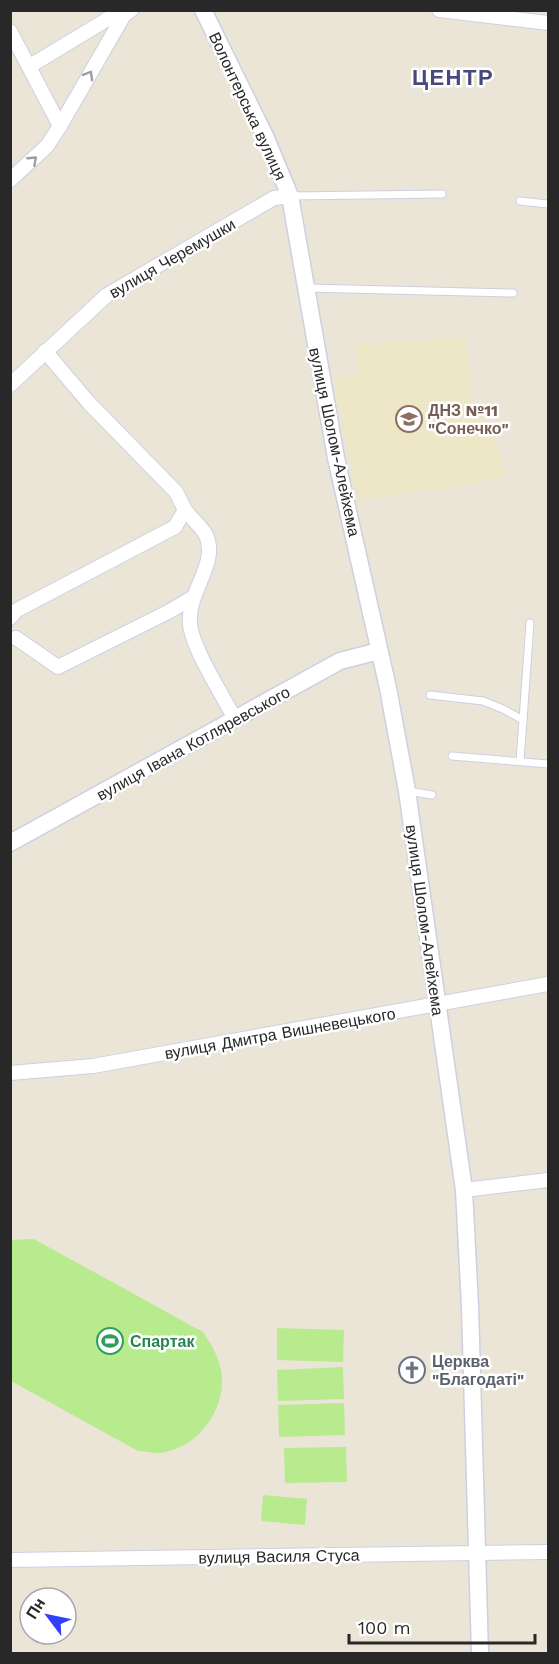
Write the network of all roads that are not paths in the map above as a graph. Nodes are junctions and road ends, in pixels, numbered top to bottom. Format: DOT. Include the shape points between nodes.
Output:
graph roads {
  1 [pos="202,10"];
  2 [pos="440,10"];
  3 [pos="127,13"];
  4 [pos="549,23"];
  5 [pos="10,31"];
  6 [pos="30,66"];
  7 [pos="60,126"];
  8 [pos="10,180"];
  9 [pos="442,194"];
  10 [pos="290,196"];
  11 [pos="520,201"];
  12 [pos="549,204"];
  13 [pos="305,288"];
  14 [pos="513,293"];
  15 [pos="45,351"];
  16 [pos="10,385"];
  17 [pos="185,510"];
  18 [pos="192,598"];
  19 [pos="14,614"];
  20 [pos="10,623"];
  21 [pos="530,623"];
  22 [pos="13,639"];
  23 [pos="379,651"];
  24 [pos="430,695"];
  25 [pos="236,719"];
  26 [pos="523,720"];
  27 [pos="452,756"];
  28 [pos="520,762"];
  29 [pos="549,764"];
  30 [pos="406,791"];
  31 [pos="432,795"];
  32 [pos="10,843"];
  33 [pos="549,984"];
  34 [pos="436,1005"];
  35 [pos="10,1073"];
  36 [pos="549,1180"];
  37 [pos="464,1190"];
  38 [pos="549,1552"];
  39 [pos="478,1553"];
  40 [pos="10,1560"];
  41 [pos="480,1653"];
  1 -- 10 [label="street, Волонтерська вулиця" via="266,136"];
  2 -- 4 [label="street"];
  3 -- 6 [label="street" via="111,17"];
  7 -- 3 [label="street, one-way"];
  5 -- 6 [label="street"];
  6 -- 7 [label="street"];
  8 -- 7 [label="street, one-way" via="47,146"];
  9 -- 10 [label="lane, Волонтерська вулиця"];
  10 -- 13 [label="street, вулиця Шолом-Алейхема"];
  10 -- 15 [label="street, вулиця Черемушки" via="274,198 107,295"];
  11 -- 12 [label="lane"];
  13 -- 14 [label="lane"];
  13 -- 23 [label="street, вулиця Шолом-Алейхема" via="336,458"];
  15 -- 16 [label="street, вулиця Черемушки"];
  15 -- 17 [label="street" via="89,403 176,492"];
  17 -- 18 [label="street" via="206,535 209,550 208,563"];
  17 -- 19 [label="street" via="175,527"];
  18 -- 22 [label="street" via="58,667"];
  18 -- 25 [label="street" via="192,637"];
  20 -- 22 [label="street"];
  21 -- 26 [label="lane"];
  23 -- 25 [label="street, вулиця Івана Котляревського" via="340,661"];
  23 -- 30 [label="street, вулиця Шолом-Алейхема"];
  24 -- 26 [label="lane" via="483,700"];
  25 -- 32 [label="street, вулиця Івана Котляревського"];
  26 -- 28 [label="lane"];
  27 -- 28 [label="lane"];
  28 -- 29 [label="lane"];
  30 -- 31 [label="lane"];
  30 -- 34 [label="street, вулиця Шолом-Алейхема"];
  33 -- 34 [label="street, вулиця Дмитра Вишневецького"];
  34 -- 35 [label="street, вулиця Дмитра Вишневецького" via="93,1066"];
  34 -- 37 [label="street, вулиця Шолом-Алейхема"];
  36 -- 37 [label="street"];
  37 -- 39 [label="street, вулиця Шолом-Алейхема"];
  38 -- 39 [label="street, вулиця Василя Стуса"];
  39 -- 40 [label="street, вулиця Василя Стуса"];
  39 -- 41 [label="street, вулиця Шолом-Алейхема"];
}
